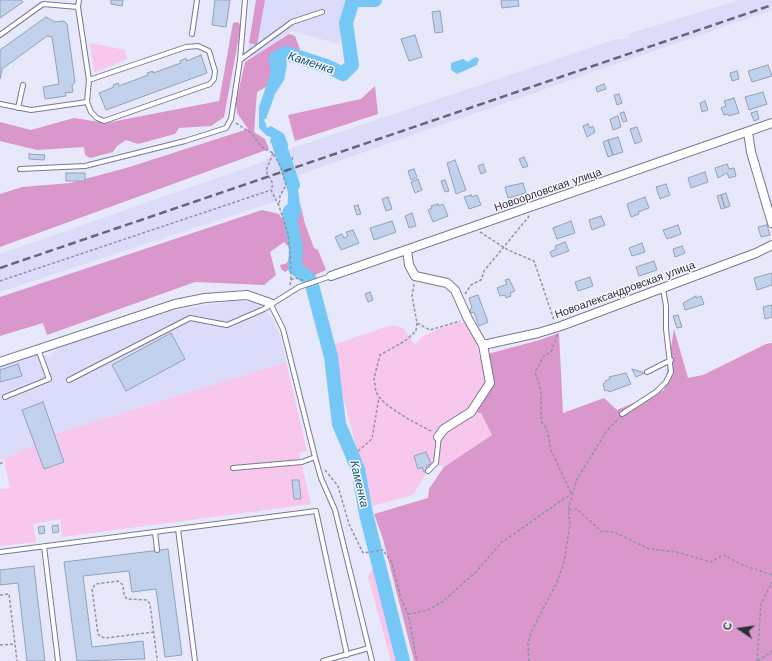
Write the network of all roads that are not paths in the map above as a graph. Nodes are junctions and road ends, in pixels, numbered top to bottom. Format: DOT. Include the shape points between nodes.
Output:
graph roads {
  1 [pos="79,0"];
  2 [pos="197,0"];
  3 [pos="245,0"];
  4 [pos="78,7"];
  5 [pos="322,12"];
  6 [pos="192,34"];
  7 [pos="0,35"];
  8 [pos="240,60"];
  9 [pos="88,80"];
  10 [pos="23,85"];
  11 [pos="87,102"];
  12 [pos="0,104"];
  13 [pos="18,108"];
  14 [pos="772,123"];
  15 [pos="748,132"];
  16 [pos="20,169"];
  17 [pos="772,223"];
  18 [pos="772,245"];
  19 [pos="407,250"];
  20 [pos="331,276"];
  21 [pos="663,289"];
  22 [pos="270,304"];
  23 [pos="483,345"];
  24 [pos="38,349"];
  25 [pos="671,360"];
  26 [pos="0,362"];
  27 [pos="647,372"];
  28 [pos="69,380"];
  29 [pos="490,383"];
  30 [pos="4,397"];
  31 [pos="471,412"];
  32 [pos="622,414"];
  33 [pos="315,457"];
  34 [pos="233,468"];
  35 [pos="428,471"];
  36 [pos="178,529"];
  37 [pos="155,532"];
  38 [pos="44,546"];
  39 [pos="157,550"];
  40 [pos="0,552"];
  41 [pos="369,648"];
  42 [pos="346,655"];
  43 [pos="58,661"];
  44 [pos="195,661"];
  45 [pos="323,661"];
  46 [pos="372,661"];
  1 -- 4 [label="lane"];
  2 -- 6 [label="lane"];
  3 -- 8 [label="lane"];
  4 -- 7 [label="lane" via="43,4"];
  4 -- 9 [label="lane"];
  5 -- 8 [label="lane" via="292,22"];
  8 -- 16 [label="lane" via="231,119 226,128 85,166"];
  9 -- 11 [label="lane"];
  9 -- 11 [label="lane" via="192,46 204,47 209,51 215,71 210,84 104,120 91,112"];
  10 -- 13 [label="lane"];
  11 -- 13 [label="lane" via="31,110"];
  12 -- 13 [label="lane"];
  14 -- 15 [label="street, Новоорловская улица"];
  15 -- 17 [label="street" via="751,152"];
  15 -- 19 [label="street, Новоорловская улица"];
  18 -- 21 [label="street, Новоалександровская улица"];
  19 -- 20 [label="street, Новоорловская улица"];
  19 -- 23 [label="street" via="409,265 415,276 447,284 455,290"];
  20 -- 22 [label="lane" via="300,287"];
  21 -- 23 [label="street, Новоалександровская улица" via="538,333"];
  21 -- 25 [label="lane"];
  22 -- 24 [label="street" via="247,295 205,298 175,304"];
  22 -- 28 [label="lane" via="226,325 190,318"];
  22 -- 33 [label="lane" via="283,328"];
  23 -- 29 [label="lane"];
  24 -- 26 [label="street"];
  24 -- 30 [label="lane" via="49,379"];
  25 -- 27 [label="lane"];
  25 -- 32 [label="lane" via="671,372 666,382 656,392"];
  29 -- 31 [label="street"];
  31 -- 35 [label="lane" via="444,429 438,437 436,463"];
  33 -- 34 [label="lane" via="302,462"];
  33 -- 41 [label="lane" via="335,510"];
  36 -- 37 [label="lane"];
  36 -- 42 [label="lane" via="316,511"];
  36 -- 44 [label="lane"];
  37 -- 38 [label="lane"];
  37 -- 39 [label="lane"];
  38 -- 40 [label="lane"];
  38 -- 43 [label="lane"];
  41 -- 42 [label="lane"];
  41 -- 46 [label="lane"];
  42 -- 45 [label="lane"];
}
